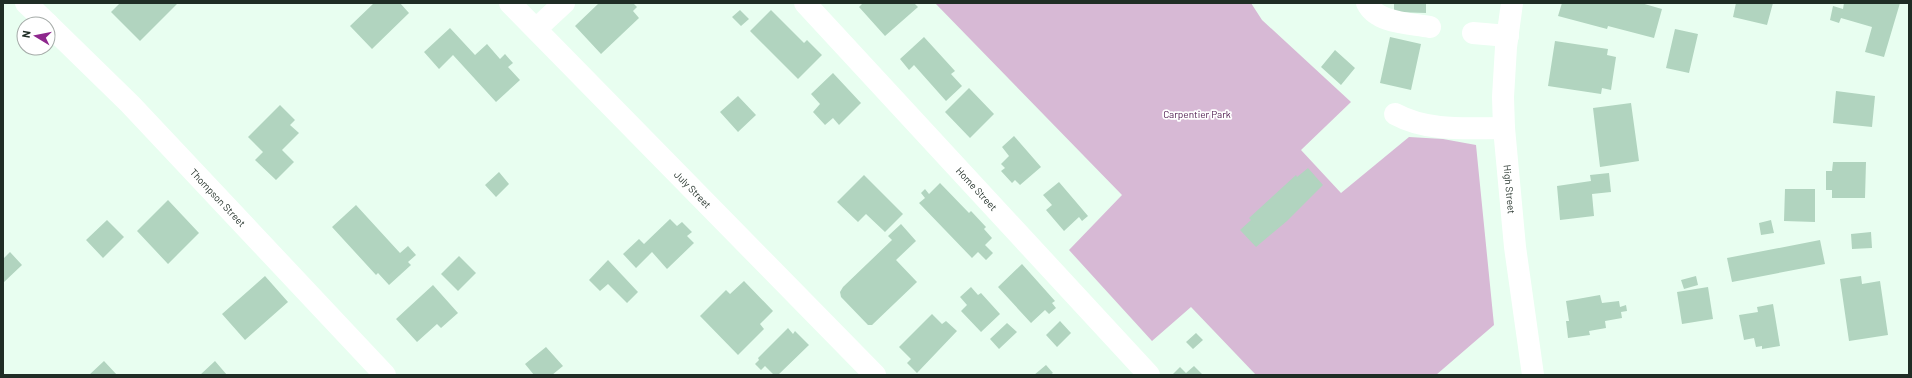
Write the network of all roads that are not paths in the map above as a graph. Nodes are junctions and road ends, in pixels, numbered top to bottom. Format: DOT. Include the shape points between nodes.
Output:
graph roads {
  1 [pos="26,3"];
  2 [pos="510,3"];
  3 [pos="564,3"];
  4 [pos="805,3"];
  5 [pos="1367,3"];
  6 [pos="1512,3"];
  7 [pos="40,16"];
  8 [pos="1430,27"];
  9 [pos="536,29"];
  10 [pos="56,32"];
  11 [pos="1473,33"];
  12 [pos="1508,36"];
  13 [pos="1395,114"];
  14 [pos="1504,128"];
  15 [pos="385,375"];
  16 [pos="875,375"];
  17 [pos="1149,375"];
  18 [pos="1533,375"];
  1 -- 7 [label="street, Thompson Street"];
  2 -- 9 [label="street, July Street"];
  3 -- 9 [label="street"];
  4 -- 17 [label="street, Home Street"];
  5 -- 8 [label="street" via="1374,12 1385,18"];
  6 -- 12 [label="street, High Street"];
  9 -- 16 [label="street, July Street"];
  10 -- 15 [label="street, Thompson Street" via="130,104"];
  11 -- 12 [label="street"];
  12 -- 14 [label="street, High Street" via="1503,97"];
  13 -- 14 [label="street" via="1410,122 1440,127"];
  14 -- 18 [label="street, High Street" via="1515,247"];
}
